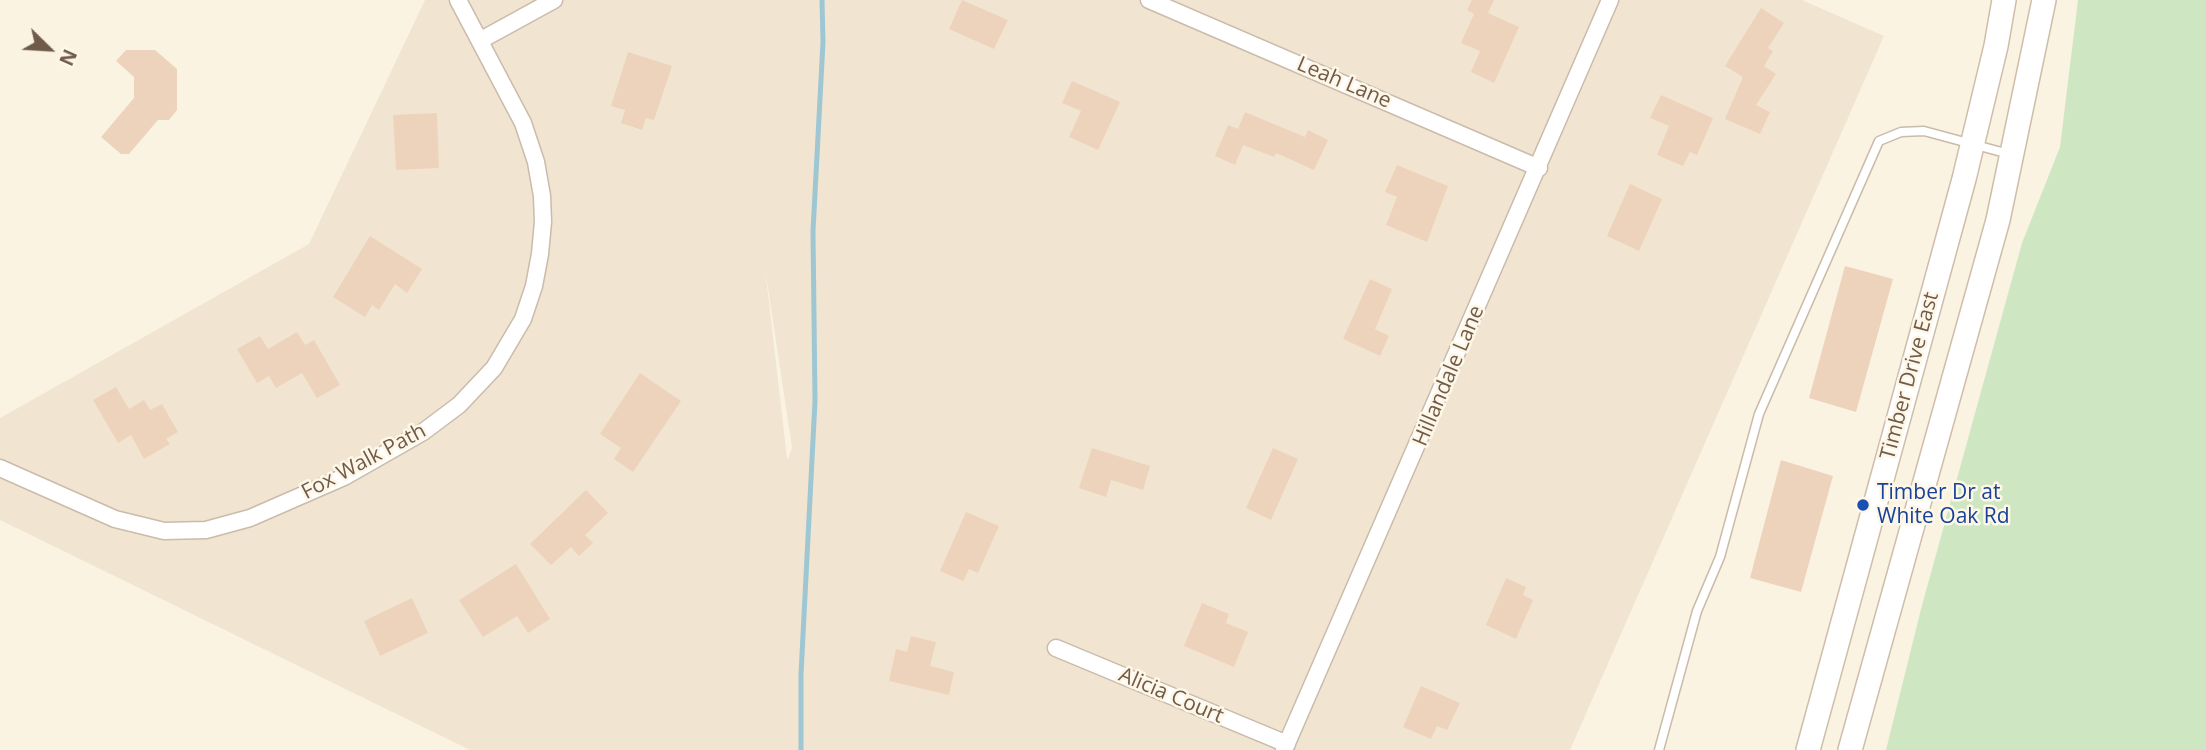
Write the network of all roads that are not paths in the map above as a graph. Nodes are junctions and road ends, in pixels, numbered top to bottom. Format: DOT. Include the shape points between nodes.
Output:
graph roads {
  1 [pos="458,0"];
  2 [pos="554,0"];
  3 [pos="1149,0"];
  4 [pos="1610,0"];
  5 [pos="2004,0"];
  6 [pos="2044,0"];
  7 [pos="481,40"];
  8 [pos="1972,146"];
  9 [pos="2012,154"];
  10 [pos="1539,168"];
  11 [pos="0,468"];
  12 [pos="1056,648"];
  13 [pos="1285,747"];
  14 [pos="1659,750"];
  15 [pos="1808,750"];
  16 [pos="1850,750"];
  1 -- 7 [label="street, Fox Walk Path"];
  2 -- 7 [label="street"];
  3 -- 10 [label="street, Leah Lane"];
  4 -- 10 [label="street, Hillandale Lane"];
  5 -- 8 [label="main road, Timber Drive East"];
  6 -- 9 [label="main road, Timber Drive East"];
  7 -- 11 [label="street, Fox Walk Path" via="523,123 536,162 543,222 534,286 523,319 494,368 459,405 423,432 344,477 250,519 206,530 164,531 115,519"];
  8 -- 9 [label="lane"];
  8 -- 14 [label="lane" via="1924,131 1901,132 1879,141 1759,414"];
  8 -- 15 [label="main road, Timber Drive East"];
  9 -- 16 [label="main road, Timber Drive East" via="1998,220"];
  10 -- 13 [label="street, Hillandale Lane"];
  12 -- 13 [label="street, Alicia Court"];
}
